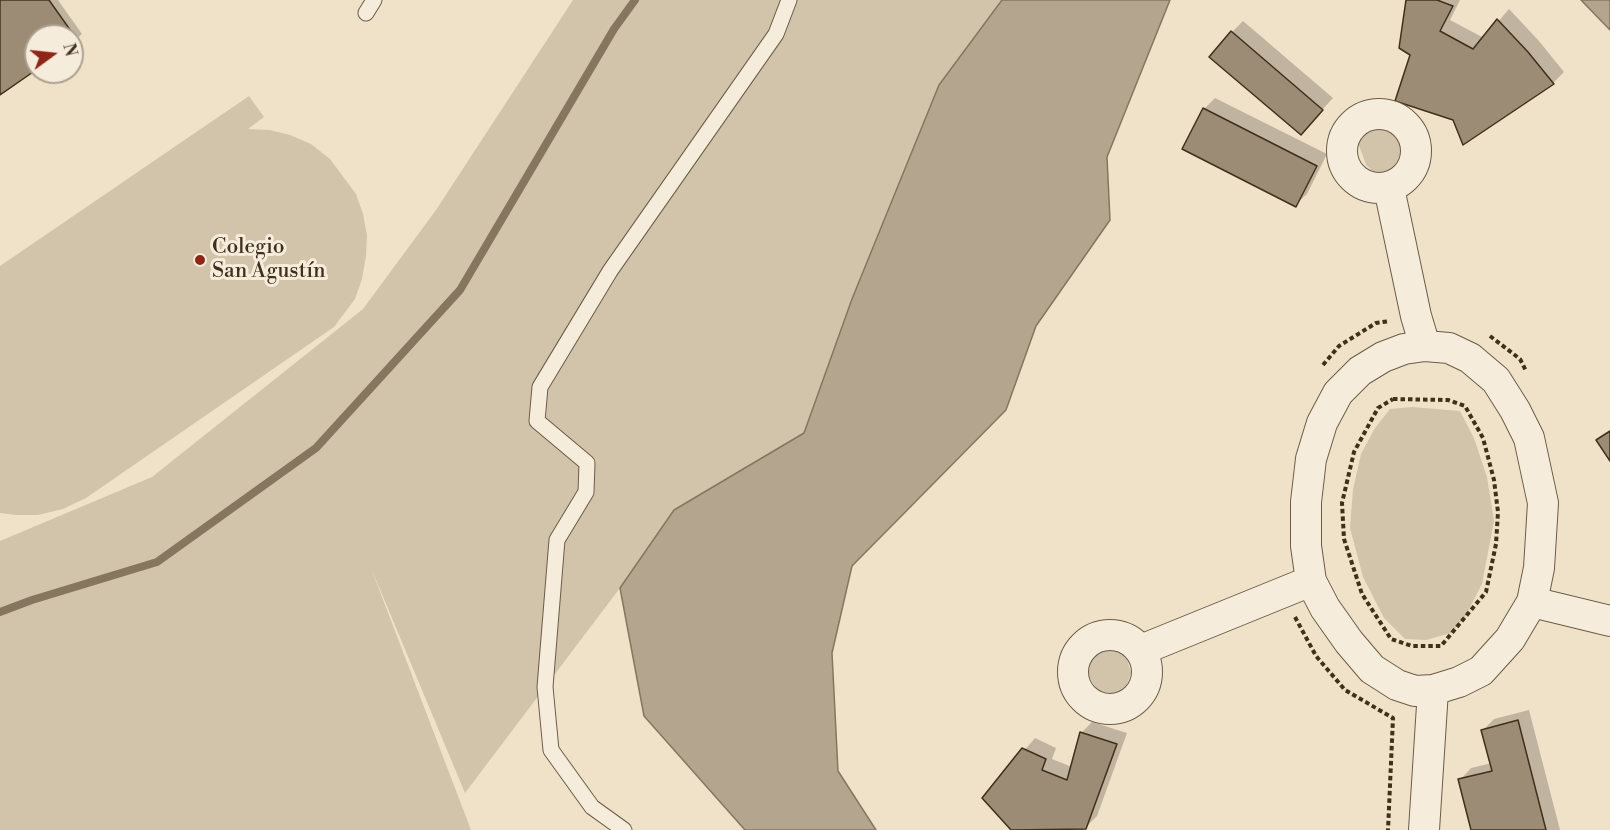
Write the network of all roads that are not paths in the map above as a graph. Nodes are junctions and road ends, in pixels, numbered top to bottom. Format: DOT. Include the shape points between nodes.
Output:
graph roads {
  1 [pos="789,0"];
  2 [pos="1389,188"];
  3 [pos="1425,346"];
  4 [pos="1311,581"];
  5 [pos="1532,602"];
  6 [pos="1610,621"];
  7 [pos="1141,650"];
  8 [pos="1433,690"];
  9 [pos="624,830"];
  10 [pos="1424,830"];
  1 -- 9 [label="lane" via="776,34 610,271 540,387 537,420 587,463 586,492 557,540 545,687 551,750 592,807"];
  2 -- 3 [label="street"];
  3 -- 4 [label="street" via="1383,357 1360,371 1338,393 1322,423 1311,459 1306,502"];
  3 -- 5 [label="street" via="1449,348 1470,358 1496,380 1529,438 1543,503 1539,568"];
  4 -- 7 [label="street"];
  4 -- 8 [label="street" via="1325,608 1372,669 1415,691"];
  5 -- 6 [label="street"];
  5 -- 8 [label="street" via="1510,639 1481,671"];
  8 -- 10 [label="street"];
}
